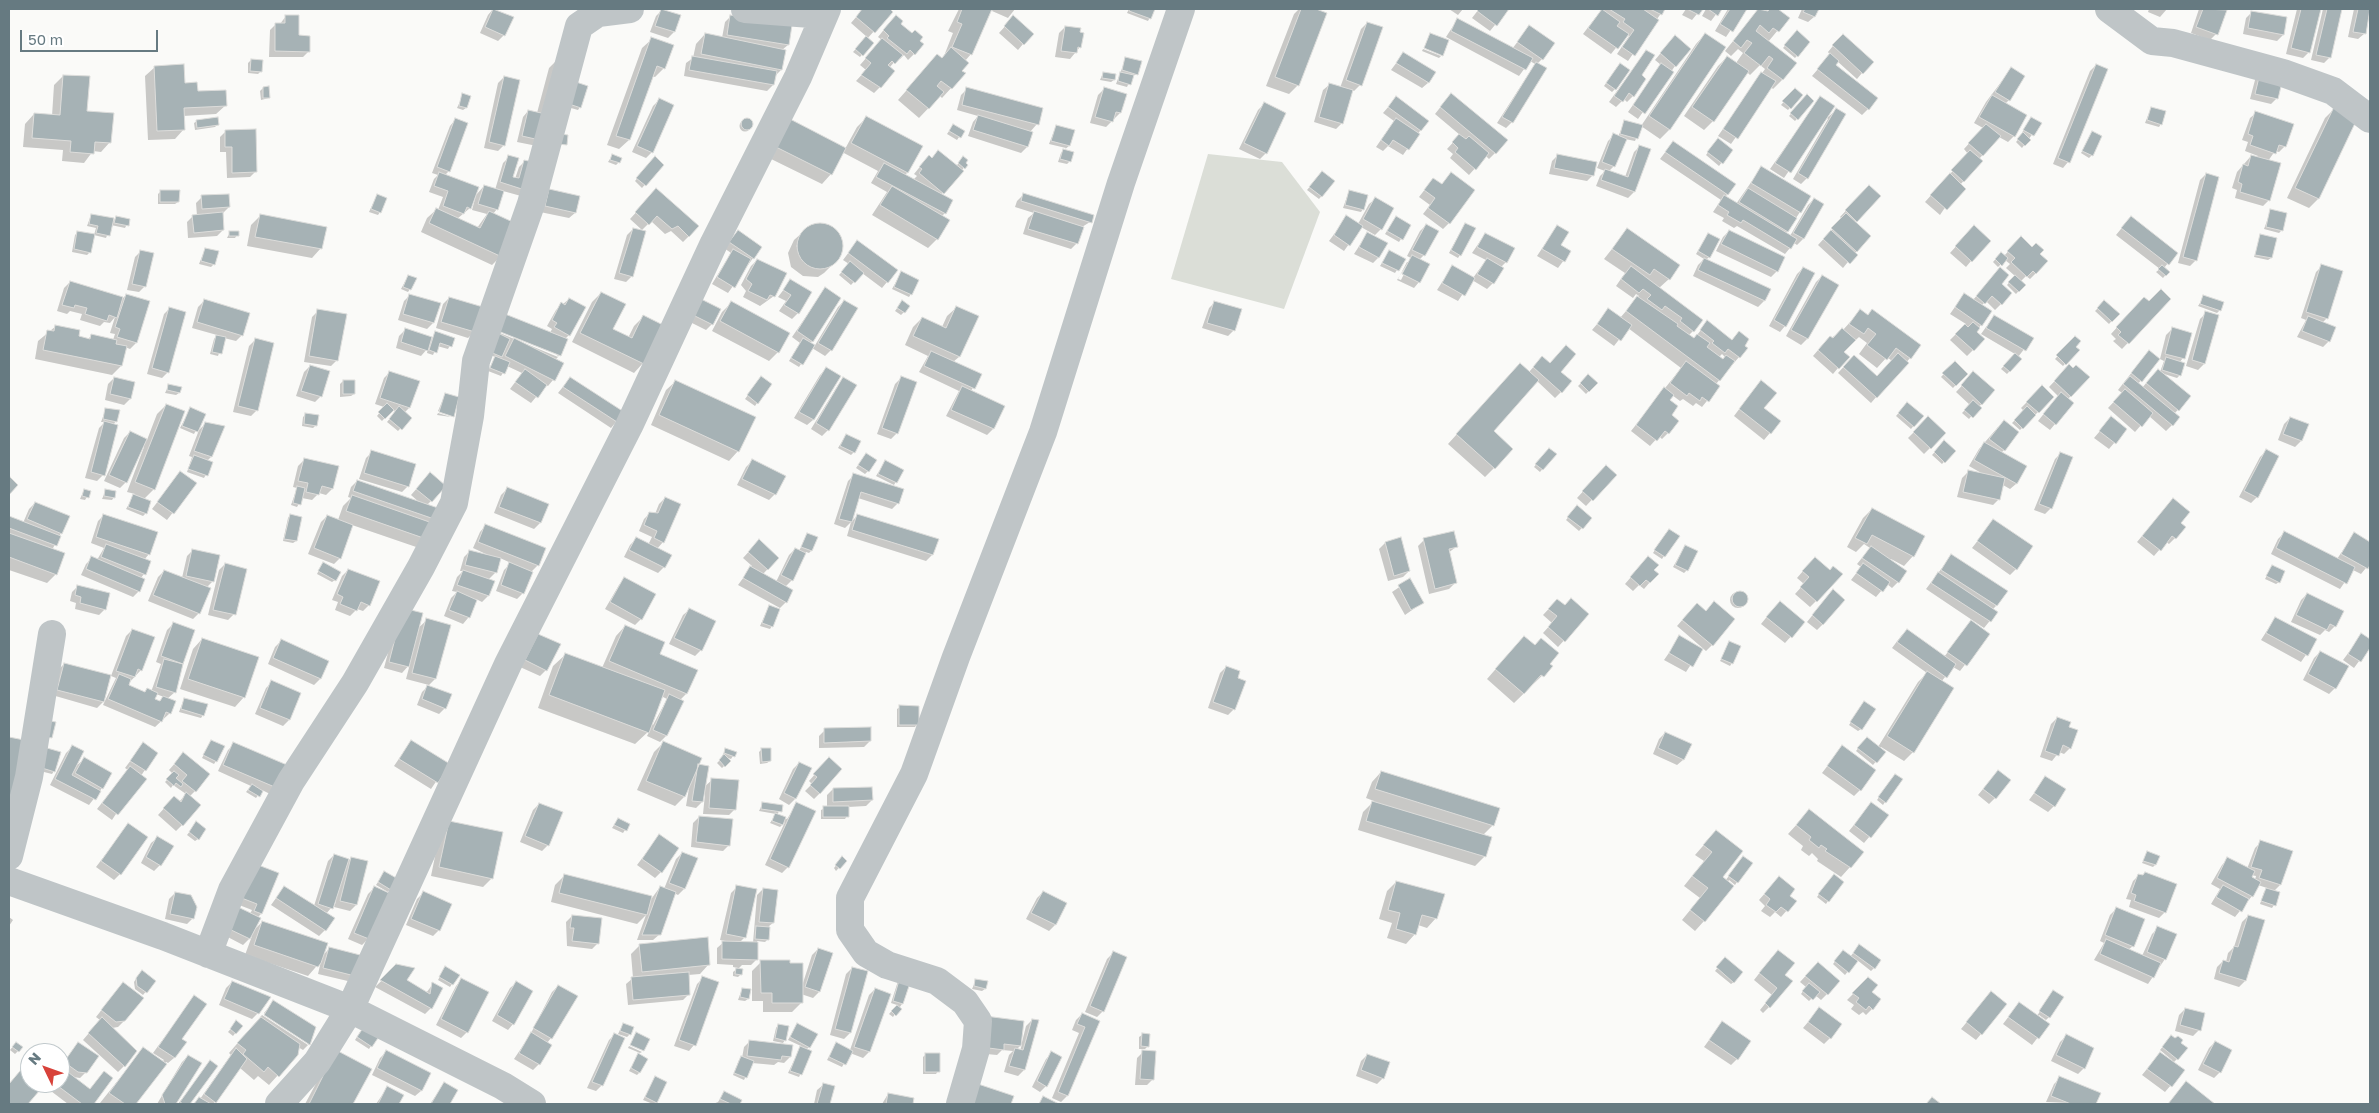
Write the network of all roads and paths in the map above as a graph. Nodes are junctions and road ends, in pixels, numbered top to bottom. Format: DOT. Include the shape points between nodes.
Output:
graph roads {
  1 [pos="630,9"];
  2 [pos="745,9"];
  3 [pos="1181,9"];
  4 [pos="2109,9"];
  5 [pos="826,12"];
  6 [pos="2370,119"];
  7 [pos="52,634"];
  8 [pos="9,856"];
  9 [pos="9,881"];
  10 [pos="208,954"];
  11 [pos="350,1009"];
  12 [pos="279,1104"];
  13 [pos="532,1104"];
  14 [pos="960,1104"];
  1 -- 10 [label="street" via="598,13 579,26 531,204 476,361 454,503 355,683 291,781 232,890"];
  2 -- 5 [label="street"];
  3 -- 14 [label="street" via="1121,183 1043,432 914,774 850,898 850,930 866,953 887,965 937,981 965,1002 978,1021 976,1049"];
  4 -- 6 [label="street" via="2152,41 2173,43 2292,76 2334,92"];
  5 -- 11 [label="street" via="798,77 714,243 629,426 508,664"];
  7 -- 8 [label="street" via="29,777"];
  9 -- 10 [label="street"];
  10 -- 11 [label="street"];
  11 -- 12 [label="street" via="317,1062"];
  11 -- 13 [label="street" via="503,1086"];
}
